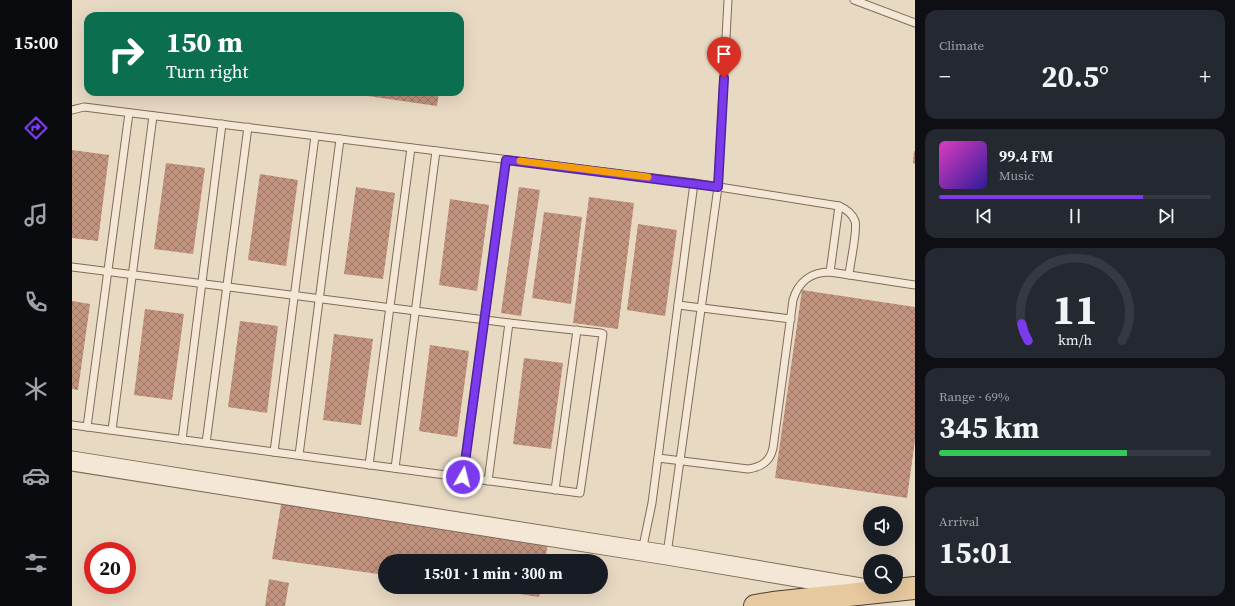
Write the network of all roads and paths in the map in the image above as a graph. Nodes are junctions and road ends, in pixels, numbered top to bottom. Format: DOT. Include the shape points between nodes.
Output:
graph roads {
  1 [pos="728,0"];
  2 [pos="854,0"];
  3 [pos="915,23"];
  4 [pos="72,110"];
  5 [pos="128,113"];
  6 [pos="153,116"];
  7 [pos="222,124"];
  8 [pos="248,127"];
  9 [pos="315,136"];
  10 [pos="340,139"];
  11 [pos="411,148"];
  12 [pos="436,151"];
  13 [pos="506,160"];
  14 [pos="694,183"];
  15 [pos="718,187"];
  16 [pos="839,206"];
  17 [pos="72,267"];
  18 [pos="108,271"];
  19 [pos="830,272"];
  20 [pos="133,274"];
  21 [pos="849,275"];
  22 [pos="202,283"];
  23 [pos="915,285"];
  24 [pos="227,286"];
  25 [pos="295,295"];
  26 [pos="320,298"];
  27 [pos="678,305"];
  28 [pos="390,307"];
  29 [pos="701,308"];
  30 [pos="415,311"];
  31 [pos="485,319"];
  32 [pos="791,319"];
  33 [pos="509,322"];
  34 [pos="577,330"];
  35 [pos="72,425"];
  36 [pos="87,427"];
  37 [pos="112,430"];
  38 [pos="182,440"];
  39 [pos="206,443"];
  40 [pos="274,452"];
  41 [pos="299,456"];
  42 [pos="658,458"];
  43 [pos="72,460"];
  44 [pos="680,461"];
  45 [pos="369,465"];
  46 [pos="394,468"];
  47 [pos="463,477"];
  48 [pos="488,481"];
  49 [pos="555,490"];
  50 [pos="642,551"];
  51 [pos="667,555"];
  52 [pos="863,588"];
  53 [pos="915,588"];
  54 [pos="903,589"];
  55 [pos="863,593"];
  56 [pos="756,606"];
  1 -- 15 [label="lane"];
  2 -- 3 [label="lane"];
  4 -- 5 [label="lane" via="84,107"];
  5 -- 6 [label="lane"];
  5 -- 18 [label="lane"];
  6 -- 7 [label="lane"];
  6 -- 20 [label="lane"];
  7 -- 8 [label="lane"];
  7 -- 22 [label="lane"];
  8 -- 9 [label="lane"];
  8 -- 24 [label="lane"];
  9 -- 10 [label="lane"];
  9 -- 25 [label="lane"];
  10 -- 11 [label="lane"];
  10 -- 26 [label="lane"];
  11 -- 12 [label="lane"];
  11 -- 28 [label="lane"];
  12 -- 13 [label="lane"];
  12 -- 30 [label="lane"];
  13 -- 14 [label="lane"];
  13 -- 31 [label="lane"];
  14 -- 15 [label="lane"];
  14 -- 27 [label="lane"];
  15 -- 16 [label="lane"];
  15 -- 29 [label="lane"];
  16 -- 19 [label="lane"];
  16 -- 21 [label="lane" via="845,208 852,216 856,226"];
  17 -- 18 [label="lane"];
  18 -- 20 [label="lane"];
  18 -- 36 [label="lane"];
  19 -- 21 [label="lane"];
  19 -- 32 [label="lane" via="815,274 800,284 795,292"];
  20 -- 22 [label="lane"];
  20 -- 37 [label="lane"];
  21 -- 23 [label="lane"];
  22 -- 24 [label="lane"];
  22 -- 38 [label="lane"];
  24 -- 25 [label="lane"];
  24 -- 39 [label="lane"];
  25 -- 26 [label="lane"];
  25 -- 40 [label="lane"];
  26 -- 28 [label="lane"];
  26 -- 41 [label="lane"];
  27 -- 29 [label="lane"];
  27 -- 42 [label="lane"];
  28 -- 30 [label="lane"];
  28 -- 45 [label="lane"];
  29 -- 32 [label="lane"];
  29 -- 44 [label="lane"];
  30 -- 31 [label="lane"];
  30 -- 46 [label="lane"];
  31 -- 33 [label="lane"];
  31 -- 47 [label="lane"];
  32 -- 44 [label="lane" via="772,455 768,461 748,469"];
  33 -- 34 [label="lane"];
  33 -- 48 [label="lane"];
  34 -- 49 [label="lane"];
  34 -- 49 [label="lane" via="603,334 581,492 578,494"];
  35 -- 36 [label="lane"];
  36 -- 37 [label="lane"];
  37 -- 38 [label="lane"];
  38 -- 39 [label="lane"];
  39 -- 40 [label="lane"];
  40 -- 41 [label="lane"];
  41 -- 45 [label="lane"];
  42 -- 44 [label="lane"];
  42 -- 50 [label="lane"];
  43 -- 50 [label="street"];
  44 -- 51 [label="lane"];
  45 -- 46 [label="lane"];
  46 -- 47 [label="lane"];
  47 -- 48 [label="lane"];
  48 -- 49 [label="lane"];
  50 -- 51 [label="street"];
  51 -- 52 [label="street"];
  53 -- 54 [label="main road"];
  55 -- 56 [label="main road"];
}
